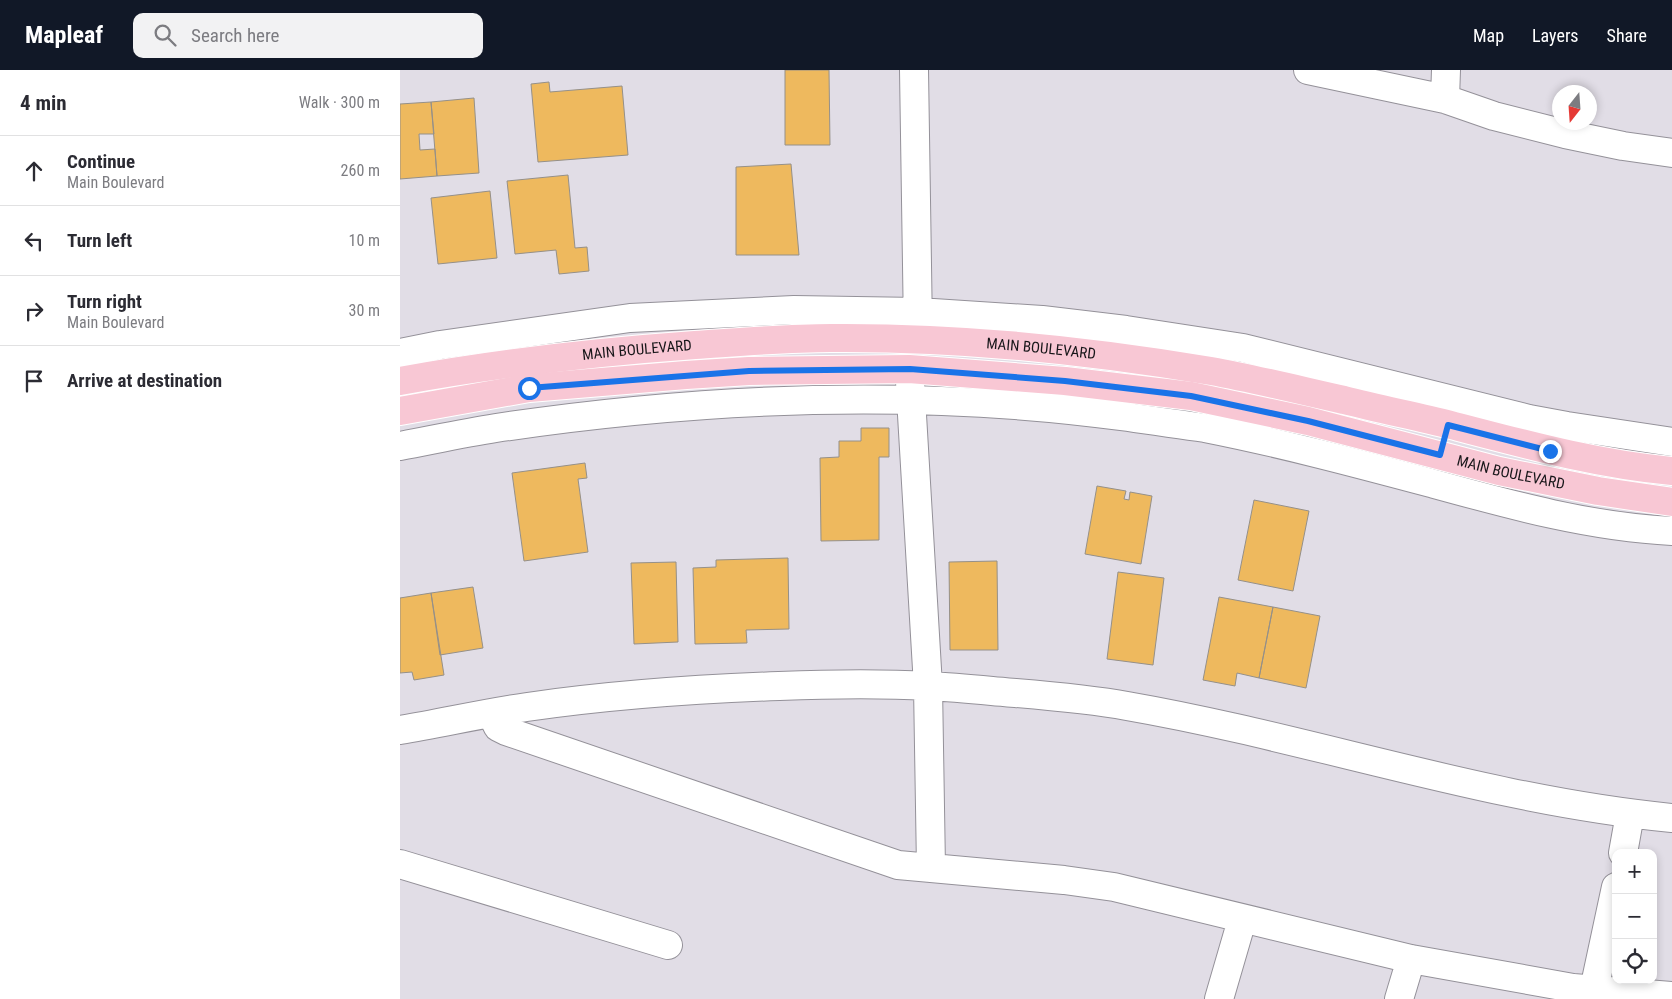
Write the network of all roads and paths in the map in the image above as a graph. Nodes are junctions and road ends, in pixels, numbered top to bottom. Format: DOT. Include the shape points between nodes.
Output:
graph roads {
  1 [pos="914,70"];
  2 [pos="1308,70"];
  3 [pos="1446,70"];
  4 [pos="1445,98"];
  5 [pos="1672,152"];
  6 [pos="918,312"];
  7 [pos="918,339"];
  8 [pos="400,353"];
  9 [pos="910,369"];
  10 [pos="400,381"];
  11 [pos="911,399"];
  12 [pos="400,412"];
  13 [pos="1448,425"];
  14 [pos="1672,442"];
  15 [pos="400,446"];
  16 [pos="1440,455"];
  17 [pos="1672,471"];
  18 [pos="1672,502"];
  19 [pos="1672,531"];
  20 [pos="928,686"];
  21 [pos="491,713"];
  22 [pos="400,730"];
  23 [pos="1630,814"];
  24 [pos="1672,818"];
  25 [pos="1624,849"];
  26 [pos="400,864"];
  27 [pos="931,868"];
  28 [pos="1614,894"];
  29 [pos="1242,920"];
  30 [pos="668,946"];
  31 [pos="1411,960"];
  32 [pos="1593,994"];
  33 [pos="1672,996"];
  34 [pos="1219,999"];
  35 [pos="1398,999"];
  1 -- 6 [label="street"];
  2 -- 4 [label="street"];
  3 -- 4 [label="street"];
  4 -- 5 [label="street" via="1494,116 1564,134"];
  6 -- 7 [label="street"];
  6 -- 8 [label="street" via="794,310 630,318"];
  6 -- 14 [label="street" via="1042,320 1243,348 1529,419"];
  7 -- 10 [label="main road, MAIN BOULEVARD" via="819,338 607,352"];
  7 -- 13 [label="main road, MAIN BOULEVARD" via="1118,358 1212,372"];
  9 -- 11 [label="street"];
  9 -- 12 [label="main road, MAIN BOULEVARD" via="749,371 667,376 529,388"];
  9 -- 16 [label="main road, MAIN BOULEVARD" via="1065,381 1191,396 1308,421"];
  11 -- 15 [label="street" via="765,400 617,412 494,428"];
  11 -- 19 [label="street" via="1078,410 1200,428 1256,438 1590,523"];
  11 -- 20 [label="street"];
  13 -- 16 [label="main road"];
  13 -- 17 [label="main road, MAIN BOULEVARD" via="1598,462"];
  16 -- 18 [label="main road, MAIN BOULEVARD" via="1556,483"];
  20 -- 21 [label="street" via="727,688 594,699"];
  20 -- 23 [label="street" via="1059,696 1125,705 1225,725 1461,783"];
  20 -- 27 [label="street"];
  21 -- 22 [label="street"];
  21 -- 27 [label="street" via="498,727 506,731 898,865"];
  23 -- 24 [label="street"];
  23 -- 25 [label="street"];
  26 -- 30 [label="street"];
  27 -- 29 [label="street" via="1114,887"];
  28 -- 32 [label="street"];
  29 -- 31 [label="street"];
  29 -- 34 [label="street"];
  31 -- 32 [label="street"];
  31 -- 35 [label="street"];
  32 -- 33 [label="street"];
}
